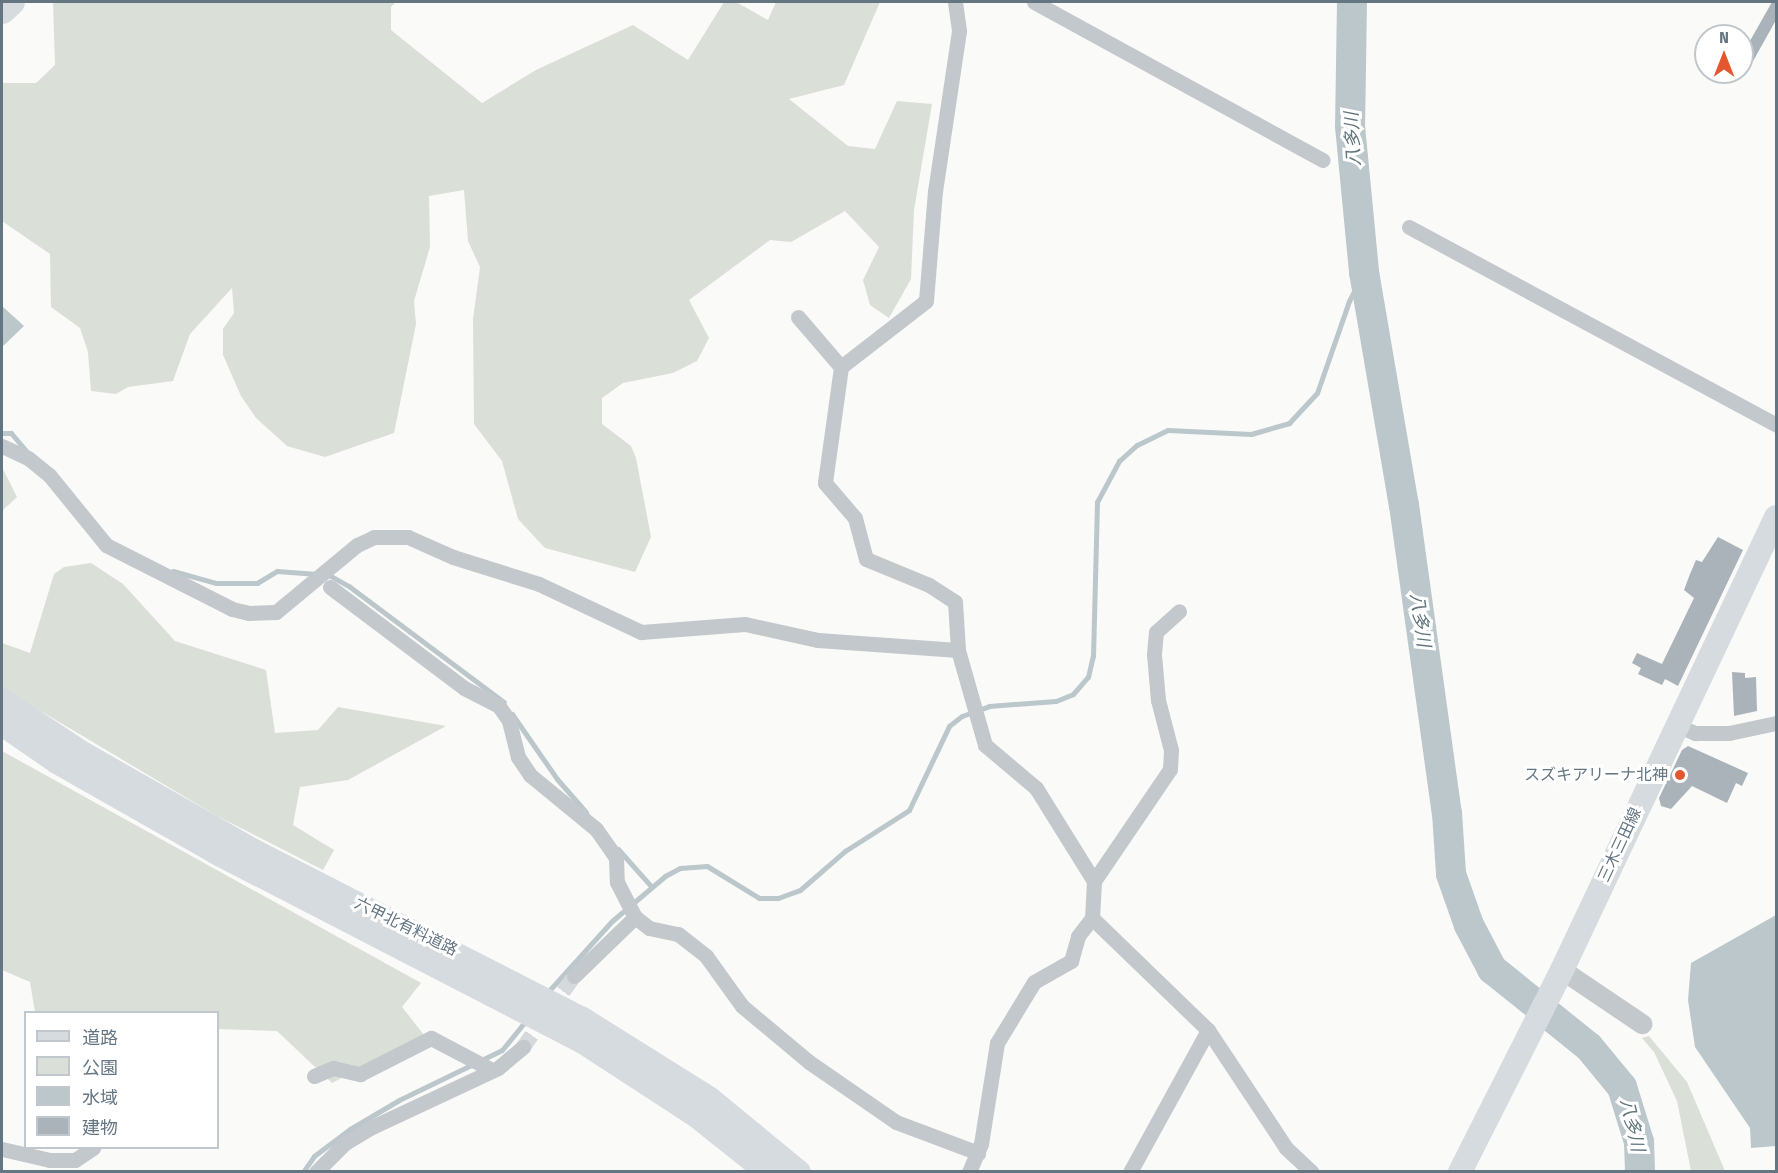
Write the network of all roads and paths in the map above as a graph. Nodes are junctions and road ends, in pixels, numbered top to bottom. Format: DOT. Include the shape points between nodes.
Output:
graph roads {
  1 [pos="11,2"];
  2 [pos="955,2"];
  3 [pos="1034,2"];
  4 [pos="2,10"];
  5 [pos="1323,160"];
  6 [pos="1409,226"];
  7 [pos="798,317"];
  8 [pos="841,367"];
  9 [pos="1776,425"];
  10 [pos="2,446"];
  11 [pos="1776,517"];
  12 [pos="330,587"];
  13 [pos="1179,611"];
  14 [pos="958,650"];
  15 [pos="2,700"];
  16 [pos="1776,723"];
  17 [pos="2,724"];
  18 [pos="1676,725"];
  19 [pos="1094,881"];
  20 [pos="634,916"];
  21 [pos="1092,918"];
  22 [pos="574,976"];
  23 [pos="1556,980"];
  24 [pos="536,1005"];
  25 [pos="1642,1024"];
  26 [pos="1208,1030"];
  27 [pos="523,1047"];
  28 [pos="490,1069"];
  29 [pos="314,1076"];
  30 [pos="704,1108"];
  31 [pos="2,1149"];
  32 [pos="92,1149"];
  33 [pos="978,1153"];
  34 [pos="75,1166"];
  35 [pos="316,1172"];
  36 [pos="767,1172"];
  37 [pos="799,1172"];
  38 [pos="969,1172"];
  39 [pos="1130,1172"];
  40 [pos="1312,1172"];
  41 [pos="1460,1172"];
  1 -- 4 [label="highway"];
  2 -- 8 [label="street" via="959,31 935,191 926,301"];
  3 -- 5 [label="street"];
  6 -- 9 [label="street"];
  7 -- 8 [label="street"];
  8 -- 14 [label="street" via="825,483 855,518 866,559 929,585 955,602"];
  10 -- 14 [label="street" via="28,458 50,476 106,545 232,609 249,613 276,612 357,545 374,537 408,537 453,557 539,584 641,632 745,624 818,640"];
  11 -- 18 [label="main road, 三木三田線"];
  12 -- 20 [label="street" via="464,688 498,705 509,721 518,757 530,775 596,828 616,858 617,882"];
  13 -- 19 [label="street" via="1156,632 1154,654 1158,700 1171,750 1170,769"];
  14 -- 19 [label="street" via="986,745 1036,788"];
  15 -- 24 [label="main road, 六甲北有料道路" via="84,754"];
  16 -- 18 [label="street" via="1729,732 1695,733"];
  17 -- 24 [label="main road, 六甲北有料道路" via="57,762 217,853"];
  18 -- 23 [label="main road, 三木三田線"];
  19 -- 21 [label="street"];
  20 -- 22 [label="street"];
  20 -- 33 [label="street" via="649,928 678,934 697,948 742,1006 809,1062 886,1116"];
  21 -- 26 [label="street"];
  21 -- 33 [label="street" via="1078,936 1071,961 1034,981 997,1043"];
  23 -- 25 [label="street"];
  23 -- 41 [label="main road, 三木三田線"];
  24 -- 30 [label="main road, 六甲北有料道路"];
  26 -- 39 [label="street"];
  26 -- 40 [label="street" via="1286,1148"];
  27 -- 28 [label="street" via="516,1056"];
  28 -- 29 [label="street" via="431,1038 360,1074 333,1068"];
  28 -- 35 [label="street" via="370,1128 345,1143"];
  30 -- 36 [label="main road, 六甲北有料道路"];
  30 -- 37 [label="main road, 六甲北有料道路"];
  31 -- 34 [label="street"];
  32 -- 34 [label="street"];
  33 -- 38 [label="street"];
}
